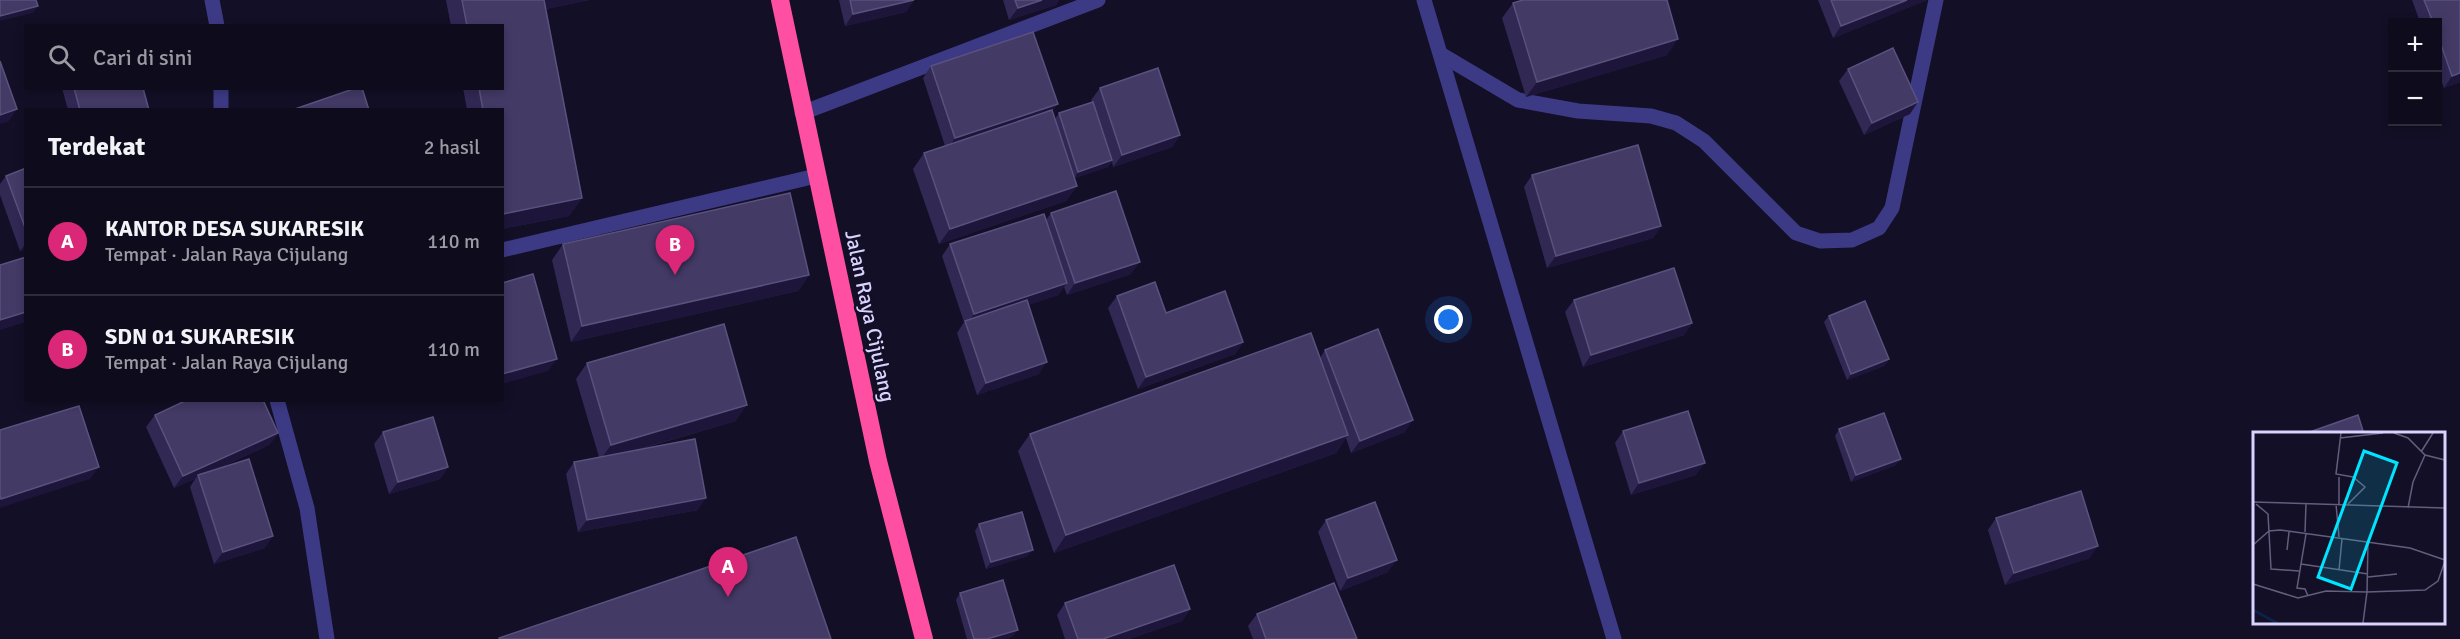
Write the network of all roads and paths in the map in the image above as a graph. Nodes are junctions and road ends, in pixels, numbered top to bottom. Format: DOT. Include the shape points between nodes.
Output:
graph roads {
  1 [pos="212,0"];
  2 [pos="780,0"];
  3 [pos="1098,0"];
  4 [pos="1424,0"];
  5 [pos="1936,0"];
  6 [pos="217,24"];
  7 [pos="1442,55"];
  8 [pos="221,90"];
  9 [pos="221,108"];
  10 [pos="802,113"];
  11 [pos="816,176"];
  12 [pos="504,250"];
  13 [pos="279,402"];
  14 [pos="327,639"];
  15 [pos="924,639"];
  16 [pos="1614,639"];
  1 -- 6 [label="street"];
  2 -- 10 [label="highway, Jalan Raya Cijulang"];
  3 -- 10 [label="street"];
  4 -- 7 [label="street"];
  5 -- 7 [label="street" via="1892,208 1879,228 1852,240 1820,241 1796,233 1704,141 1676,123 1651,116 1578,111 1518,100"];
  7 -- 16 [label="street"];
  8 -- 9 [label="street"];
  10 -- 11 [label="highway, Jalan Raya Cijulang"];
  11 -- 12 [label="street"];
  11 -- 15 [label="highway, Jalan Raya Cijulang" via="878,460"];
  13 -- 14 [label="street" via="307,508"];
}
